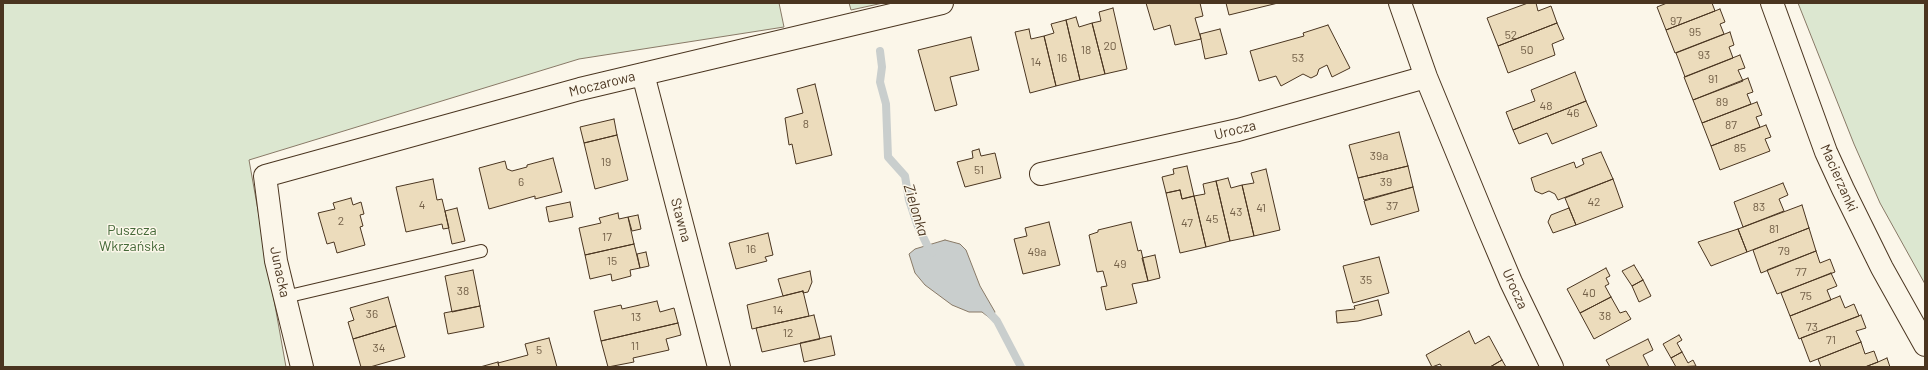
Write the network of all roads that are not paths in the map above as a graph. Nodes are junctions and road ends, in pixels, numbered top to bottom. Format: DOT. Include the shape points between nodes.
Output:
graph roads {
  1 [pos="942,3"];
  2 [pos="1400,3"];
  3 [pos="1772,3"];
  4 [pos="643,74"];
  5 [pos="1426,77"];
  6 [pos="1042,174"];
  7 [pos="265,176"];
  8 [pos="481,251"];
  9 [pos="285,297"];
  10 [pos="1925,345"];
  11 [pos="302,367"];
  12 [pos="718,367"];
  13 [pos="1552,367"];
  1 -- 4 [label="street, Moczarowa"];
  2 -- 5 [label="street, Urocza"];
  3 -- 10 [label="street, Macierzanki" via="1832,164 1882,268"];
  4 -- 7 [label="street, Moczarowa"];
  4 -- 12 [label="street, Stawna"];
  5 -- 6 [label="street, Urocza" via="1238,130"];
  5 -- 13 [label="street, Urocza" via="1511,282"];
  7 -- 9 [label="street, Junacka" via="276,261"];
  8 -- 9 [label="lane"];
  9 -- 11 [label="street, Junacka"];
}
